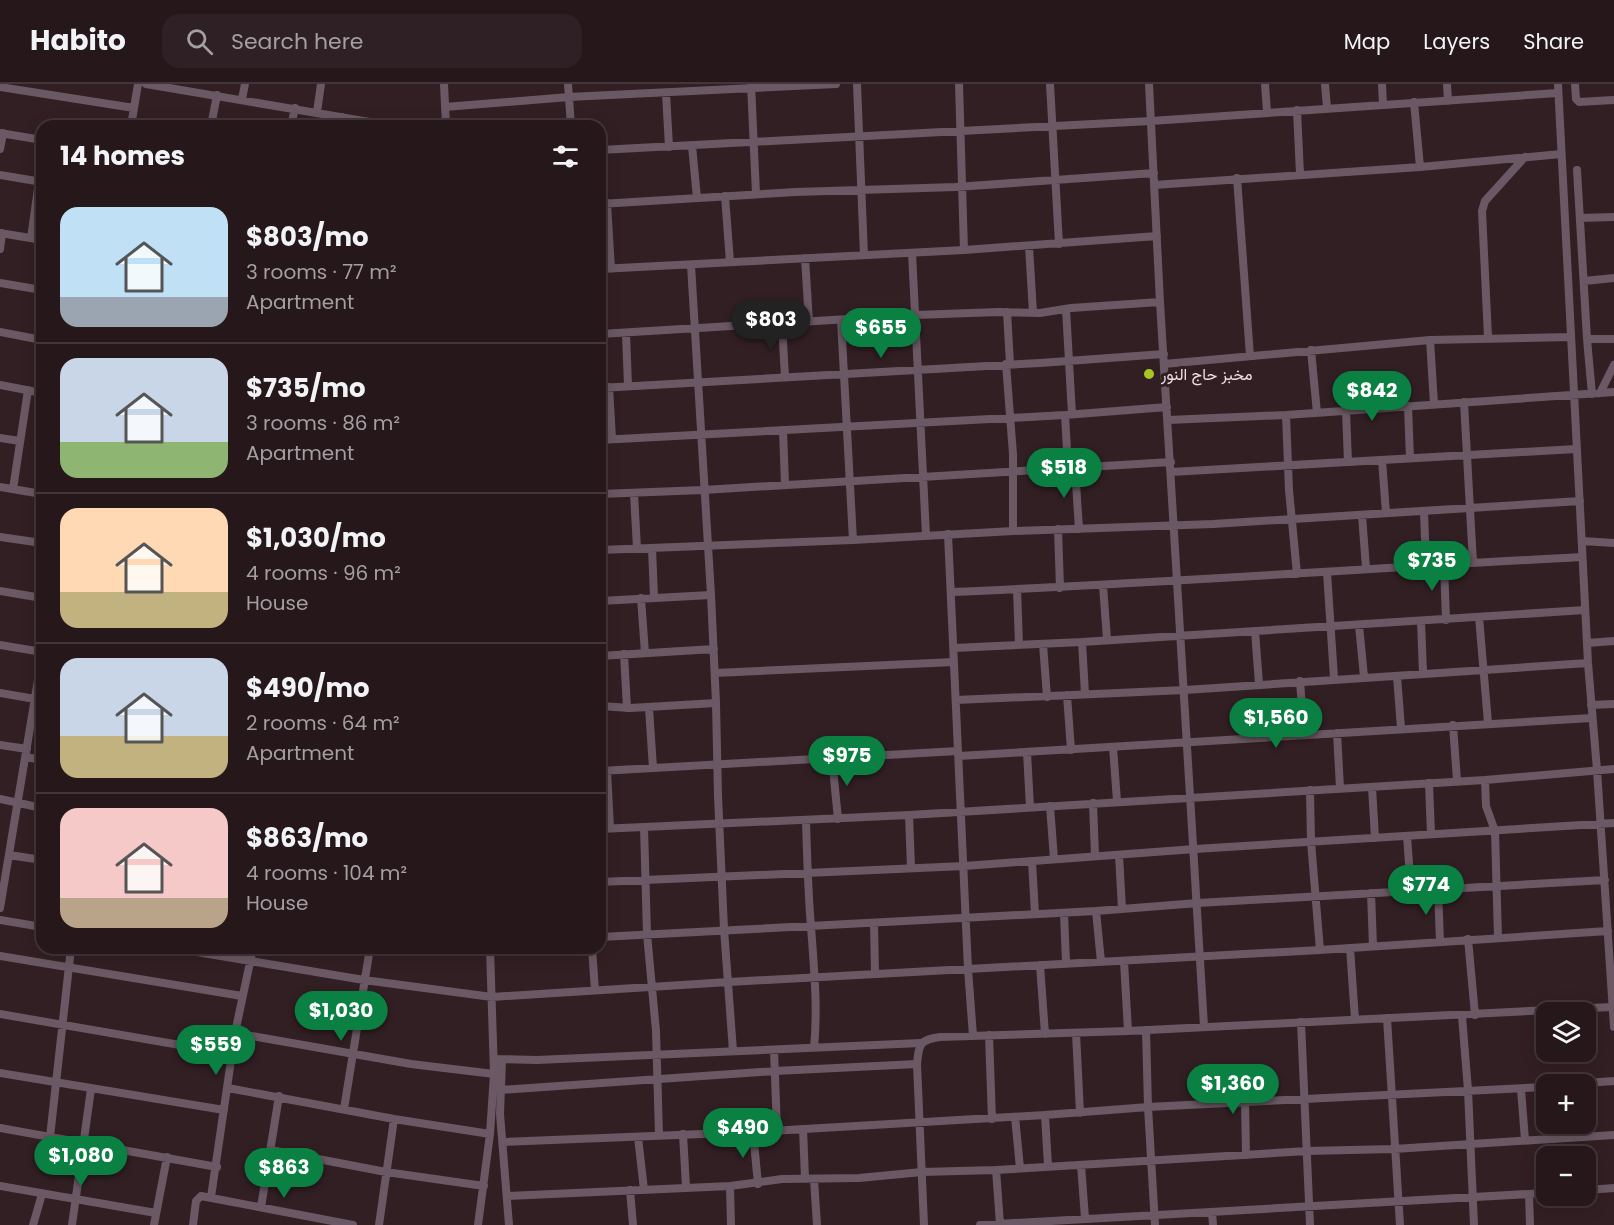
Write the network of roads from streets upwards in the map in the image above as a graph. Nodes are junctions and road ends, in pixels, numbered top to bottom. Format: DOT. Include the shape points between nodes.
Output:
graph roads {
  1 [pos="138,84"];
  2 [pos="146,84"];
  3 [pos="245,84"];
  4 [pos="321,84"];
  5 [pos="444,84"];
  6 [pos="568,84"];
  7 [pos="625,84"];
  8 [pos="836,84"];
  9 [pos="857,84"];
  10 [pos="959,84"];
  11 [pos="1050,84"];
  12 [pos="1149,84"];
  13 [pos="1265,84"];
  14 [pos="1325,84"];
  15 [pos="1382,84"];
  16 [pos="1447,84"];
  17 [pos="1575,84"];
  18 [pos="12,86"];
  19 [pos="751,86"];
  20 [pos="0,87"];
  21 [pos="694,88"];
  22 [pos="1558,88"];
  23 [pos="666,93"];
  24 [pos="626,94"];
  25 [pos="217,95"];
  26 [pos="569,97"];
  27 [pos="242,99"];
  28 [pos="1614,100"];
  29 [pos="1448,101"];
  30 [pos="1414,102"];
  31 [pos="1383,105"];
  32 [pos="445,107"];
  33 [pos="134,108"];
  34 [pos="295,108"];
  35 [pos="1327,108"];
  36 [pos="1297,110"];
  37 [pos="317,112"];
  38 [pos="1267,112"];
  39 [pos="342,117"];
  40 [pos="132,120"];
  41 [pos="212,120"];
  42 [pos="292,120"];
  43 [pos="341,120"];
  44 [pos="359,120"];
  45 [pos="446,120"];
  46 [pos="571,120"];
  47 [pos="1151,121"];
  48 [pos="1052,125"];
  49 [pos="960,130"];
  50 [pos="1,133"];
  51 [pos="860,136"];
  52 [pos="36,139"];
  53 [pos="753,142"];
  54 [pos="692,146"];
  55 [pos="669,147"];
  56 [pos="0,149"];
  57 [pos="606,150"];
  58 [pos="1561,154"];
  59 [pos="1525,158"];
  60 [pos="1420,167"];
  61 [pos="1577,170"];
  62 [pos="1154,173"];
  63 [pos="1300,174"];
  64 [pos="0,175"];
  65 [pos="1237,178"];
  66 [pos="1055,179"];
  67 [pos="36,181"];
  68 [pos="1154,184"];
  69 [pos="963,186"];
  70 [pos="862,190"];
  71 [pos="756,194"];
  72 [pos="725,196"];
  73 [pos="697,198"];
  74 [pos="606,204"];
  75 [pos="36,210"];
  76 [pos="1614,217"];
  77 [pos="1580,218"];
  78 [pos="606,223"];
  79 [pos="1,233"];
  80 [pos="1157,236"];
  81 [pos="31,238"];
  82 [pos="36,239"];
  83 [pos="1059,244"];
  84 [pos="1029,246"];
  85 [pos="0,249"];
  86 [pos="964,250"];
  87 [pos="912,253"];
  88 [pos="864,255"];
  89 [pos="805,258"];
  90 [pos="730,262"];
  91 [pos="691,265"];
  92 [pos="606,269"];
  93 [pos="611,269"];
  94 [pos="1614,278"];
  95 [pos="1584,281"];
  96 [pos="0,283"];
  97 [pos="36,289"];
  98 [pos="1160,302"];
  99 [pos="1066,309"];
  100 [pos="1007,312"];
  101 [pos="1034,313"];
  102 [pos="915,315"];
  103 [pos="841,320"];
  104 [pos="809,322"];
  105 [pos="782,324"];
  106 [pos="695,329"];
  107 [pos="0,332"];
  108 [pos="626,333"];
  109 [pos="606,334"];
  110 [pos="1488,337"];
  111 [pos="1571,337"];
  112 [pos="36,339"];
  113 [pos="1587,339"];
  114 [pos="1614,339"];
  115 [pos="1430,340"];
  116 [pos="1311,350"];
  117 [pos="1164,354"];
  118 [pos="1250,356"];
  119 [pos="1069,361"];
  120 [pos="1008,364"];
  121 [pos="1164,364"];
  122 [pos="1614,365"];
  123 [pos="918,369"];
  124 [pos="843,374"];
  125 [pos="785,377"];
  126 [pos="697,382"];
  127 [pos="0,385"];
  128 [pos="628,386"];
  129 [pos="606,387"];
  130 [pos="28,390"];
  131 [pos="36,392"];
  132 [pos="1614,392"];
  133 [pos="1596,394"];
  134 [pos="1575,395"];
  135 [pos="606,400"];
  136 [pos="1464,402"];
  137 [pos="1434,404"];
  138 [pos="1408,406"];
  139 [pos="1167,407"];
  140 [pos="1346,411"];
  141 [pos="1317,413"];
  142 [pos="1068,415"];
  143 [pos="1286,415"];
  144 [pos="1009,418"];
  145 [pos="1168,420"];
  146 [pos="921,422"];
  147 [pos="846,428"];
  148 [pos="783,430"];
  149 [pos="700,435"];
  150 [pos="0,438"];
  151 [pos="612,439"];
  152 [pos="606,440"];
  153 [pos="20,441"];
  154 [pos="1576,449"];
  155 [pos="1468,456"];
  156 [pos="1410,458"];
  157 [pos="1382,460"];
  158 [pos="1171,462"];
  159 [pos="1348,462"];
  160 [pos="1287,465"];
  161 [pos="1072,468"];
  162 [pos="1013,471"];
  163 [pos="1171,472"];
  164 [pos="924,478"];
  165 [pos="849,481"];
  166 [pos="785,485"];
  167 [pos="0,487"];
  168 [pos="13,489"];
  169 [pos="703,490"];
  170 [pos="36,493"];
  171 [pos="606,494"];
  172 [pos="634,494"];
  173 [pos="1580,501"];
  174 [pos="1471,509"];
  175 [pos="1424,512"];
  176 [pos="1386,513"];
  177 [pos="1362,515"];
  178 [pos="1293,520"];
  179 [pos="1175,525"];
  180 [pos="1058,529"];
  181 [pos="1079,529"];
  182 [pos="1013,531"];
  183 [pos="948,534"];
  184 [pos="926,535"];
  185 [pos="0,537"];
  186 [pos="853,540"];
  187 [pos="36,542"];
  188 [pos="1582,542"];
  189 [pos="1614,543"];
  190 [pos="707,546"];
  191 [pos="637,549"];
  192 [pos="652,549"];
  193 [pos="606,550"];
  194 [pos="1582,557"];
  195 [pos="1473,562"];
  196 [pos="1444,564"];
  197 [pos="1426,565"];
  198 [pos="1366,568"];
  199 [pos="1327,572"];
  200 [pos="1297,574"];
  201 [pos="1178,582"];
  202 [pos="1103,586"];
  203 [pos="1060,588"];
  204 [pos="1017,589"];
  205 [pos="0,591"];
  206 [pos="951,592"];
  207 [pos="711,595"];
  208 [pos="36,597"];
  209 [pos="654,597"];
  210 [pos="641,598"];
  211 [pos="606,601"];
  212 [pos="1585,610"];
  213 [pos="1479,617"];
  214 [pos="1446,620"];
  215 [pos="1421,621"];
  216 [pos="1359,625"];
  217 [pos="1330,627"];
  218 [pos="1255,631"];
  219 [pos="1182,635"];
  220 [pos="1107,639"];
  221 [pos="1614,641"];
  222 [pos="1082,642"];
  223 [pos="1587,643"];
  224 [pos="1043,644"];
  225 [pos="0,645"];
  226 [pos="1020,645"];
  227 [pos="954,648"];
  228 [pos="714,650"];
  229 [pos="645,653"];
  230 [pos="624,654"];
  231 [pos="36,655"];
  232 [pos="606,656"];
  233 [pos="954,662"];
  234 [pos="1588,663"];
  235 [pos="1484,668"];
  236 [pos="715,673"];
  237 [pos="1423,673"];
  238 [pos="1364,676"];
  239 [pos="1397,676"];
  240 [pos="1334,678"];
  241 [pos="1300,681"];
  242 [pos="1258,684"];
  243 [pos="1185,690"];
  244 [pos="0,693"];
  245 [pos="36,693"];
  246 [pos="1085,694"];
  247 [pos="1067,695"];
  248 [pos="1047,696"];
  249 [pos="35,699"];
  250 [pos="956,700"];
  251 [pos="36,703"];
  252 [pos="716,703"];
  253 [pos="1614,704"];
  254 [pos="1592,705"];
  255 [pos="606,706"];
  256 [pos="627,708"];
  257 [pos="649,708"];
  258 [pos="36,718"];
  259 [pos="1592,718"];
  260 [pos="1488,723"];
  261 [pos="1454,725"];
  262 [pos="1401,728"];
  263 [pos="1337,733"];
  264 [pos="1304,735"];
  265 [pos="1188,742"];
  266 [pos="0,744"];
  267 [pos="1113,747"];
  268 [pos="1071,750"];
  269 [pos="1027,752"];
  270 [pos="27,753"];
  271 [pos="959,754"];
  272 [pos="36,757"];
  273 [pos="832,758"];
  274 [pos="717,764"];
  275 [pos="653,768"];
  276 [pos="1614,769"];
  277 [pos="1598,770"];
  278 [pos="606,771"];
  279 [pos="1485,780"];
  280 [pos="1457,781"];
  281 [pos="1429,783"];
  282 [pos="1372,787"];
  283 [pos="1340,788"];
  284 [pos="1310,790"];
  285 [pos="606,795"];
  286 [pos="1191,797"];
  287 [pos="0,799"];
  288 [pos="1117,801"];
  289 [pos="18,803"];
  290 [pos="1093,803"];
  291 [pos="1050,806"];
  292 [pos="36,807"];
  293 [pos="1030,807"];
  294 [pos="960,811"];
  295 [pos="909,815"];
  296 [pos="838,819"];
  297 [pos="806,820"];
  298 [pos="719,823"];
  299 [pos="1614,823"];
  300 [pos="1601,824"];
  301 [pos="644,827"];
  302 [pos="606,828"];
  303 [pos="610,828"];
  304 [pos="1495,831"];
  305 [pos="1431,834"];
  306 [pos="1407,836"];
  307 [pos="1375,838"];
  308 [pos="1311,842"];
  309 [pos="0,847"];
  310 [pos="1195,849"];
  311 [pos="9,852"];
  312 [pos="1119,855"];
  313 [pos="1095,856"];
  314 [pos="36,859"];
  315 [pos="1054,859"];
  316 [pos="1032,861"];
  317 [pos="964,866"];
  318 [pos="911,867"];
  319 [pos="808,871"];
  320 [pos="722,877"];
  321 [pos="646,880"];
  322 [pos="1605,880"];
  323 [pos="606,882"];
  324 [pos="1496,887"];
  325 [pos="1438,890"];
  326 [pos="1410,891"];
  327 [pos="1371,893"];
  328 [pos="1314,897"];
  329 [pos="1198,903"];
  330 [pos="0,908"];
  331 [pos="1122,909"];
  332 [pos="1096,911"];
  333 [pos="1064,913"];
  334 [pos="1035,914"];
  335 [pos="965,918"];
  336 [pos="0,920"];
  337 [pos="874,923"];
  338 [pos="36,926"];
  339 [pos="811,926"];
  340 [pos="724,929"];
  341 [pos="1608,931"];
  342 [pos="647,934"];
  343 [pos="606,937"];
  344 [pos="1498,938"];
  345 [pos="1468,939"];
  346 [pos="1440,940"];
  347 [pos="1373,946"];
  348 [pos="1350,948"];
  349 [pos="1320,950"];
  350 [pos="70,954"];
  351 [pos="209,954"];
  352 [pos="252,954"];
  353 [pos="369,954"];
  354 [pos="490,954"];
  355 [pos="592,954"];
  356 [pos="1201,955"];
  357 [pos="0,956"];
  358 [pos="250,961"];
  359 [pos="1124,961"];
  360 [pos="1101,962"];
  361 [pos="1066,963"];
  362 [pos="1612,963"];
  363 [pos="1040,965"];
  364 [pos="69,967"];
  365 [pos="968,969"];
  366 [pos="875,974"];
  367 [pos="816,978"];
  368 [pos="364,980"];
  369 [pos="729,982"];
  370 [pos="651,988"];
  371 [pos="595,990"];
  372 [pos="242,996"];
  373 [pos="492,997"];
  374 [pos="1612,1006"];
  375 [pos="0,1014"];
  376 [pos="1475,1015"];
  377 [pos="1462,1016"];
  378 [pos="1387,1018"];
  379 [pos="1355,1019"];
  380 [pos="1301,1022"];
  381 [pos="61,1023"];
  382 [pos="1204,1026"];
  383 [pos="1614,1027"];
  384 [pos="1146,1030"];
  385 [pos="1128,1031"];
  386 [pos="1076,1033"];
  387 [pos="235,1034"];
  388 [pos="1045,1034"];
  389 [pos="989,1035"];
  390 [pos="974,1036"];
  391 [pos="921,1042"];
  392 [pos="814,1048"];
  393 [pos="774,1050"];
  394 [pos="733,1051"];
  395 [pos="232,1054"];
  396 [pos="352,1054"];
  397 [pos="656,1056"];
  398 [pos="498,1060"];
  399 [pos="917,1064"];
  400 [pos="775,1071"];
  401 [pos="0,1073"];
  402 [pos="494,1074"];
  403 [pos="656,1079"];
  404 [pos="1614,1081"];
  405 [pos="1596,1082"];
  406 [pos="55,1083"];
  407 [pos="228,1088"];
  408 [pos="1536,1088"];
  409 [pos="91,1089"];
  410 [pos="1521,1089"];
  411 [pos="500,1090"];
  412 [pos="1468,1090"];
  413 [pos="1392,1094"];
  414 [pos="279,1096"];
  415 [pos="1305,1099"];
  416 [pos="1245,1102"];
  417 [pos="1148,1107"];
  418 [pos="344,1109"];
  419 [pos="224,1110"];
  420 [pos="1080,1113"];
  421 [pos="1045,1115"];
  422 [pos="1015,1117"];
  423 [pos="394,1119"];
  424 [pos="992,1119"];
  425 [pos="919,1122"];
  426 [pos="0,1128"];
  427 [pos="803,1129"];
  428 [pos="777,1130"];
  429 [pos="753,1132"];
  430 [pos="490,1134"];
  431 [pos="683,1134"];
  432 [pos="659,1135"];
  433 [pos="1614,1135"];
  434 [pos="50,1137"];
  435 [pos="638,1137"];
  436 [pos="1525,1140"];
  437 [pos="503,1142"];
  438 [pos="85,1143"];
  439 [pos="1470,1144"];
  440 [pos="1394,1149"];
  441 [pos="271,1150"];
  442 [pos="1307,1151"];
  443 [pos="1246,1155"];
  444 [pos="166,1157"];
  445 [pos="1152,1161"];
  446 [pos="1081,1165"];
  447 [pos="1048,1166"];
  448 [pos="217,1167"];
  449 [pos="1020,1168"];
  450 [pos="996,1170"];
  451 [pos="386,1172"];
  452 [pos="922,1172"];
  453 [pos="805,1178"];
  454 [pos="814,1179"];
  455 [pos="758,1184"];
  456 [pos="0,1186"];
  457 [pos="484,1186"];
  458 [pos="730,1186"];
  459 [pos="686,1187"];
  460 [pos="1614,1188"];
  461 [pos="630,1190"];
  462 [pos="644,1190"];
  463 [pos="1596,1190"];
  464 [pos="42,1194"];
  465 [pos="1529,1194"];
  466 [pos="1536,1194"];
  467 [pos="507,1196"];
  468 [pos="211,1197"];
  469 [pos="1473,1197"];
  470 [pos="76,1199"];
  471 [pos="1399,1202"];
  472 [pos="261,1207"];
  473 [pos="1310,1207"];
  474 [pos="1212,1212"];
  475 [pos="156,1213"];
  476 [pos="1154,1215"];
  477 [pos="1085,1218"];
  478 [pos="1028,1223"];
  479 [pos="1057,1223"];
  480 [pos="338,1224"];
  481 [pos="1000,1224"];
  482 [pos="33,1225"];
  483 [pos="72,1225"];
  484 [pos="154,1225"];
  485 [pos="193,1225"];
  486 [pos="353,1225"];
  487 [pos="379,1225"];
  488 [pos="478,1225"];
  489 [pos="509,1225"];
  490 [pos="633,1225"];
  491 [pos="731,1225"];
  492 [pos="817,1225"];
  493 [pos="924,1225"];
  494 [pos="981,1225"];
  495 [pos="1155,1225"];
  496 [pos="1213,1225"];
  497 [pos="1311,1225"];
  498 [pos="1400,1225"];
  499 [pos="1474,1225"];
  500 [pos="1530,1225"];
  1 -- 33 [label="street"];
  2 -- 25 [label="street"];
  3 -- 27 [label="street"];
  4 -- 37 [label="street"];
  5 -- 32 [label="street"];
  6 -- 26 [label="street"];
  7 -- 24 [label="street"];
  8 -- 19 [label="street"];
  9 -- 51 [label="street"];
  10 -- 49 [label="street"];
  11 -- 48 [label="street"];
  12 -- 47 [label="street"];
  13 -- 38 [label="street"];
  14 -- 35 [label="street"];
  15 -- 31 [label="street"];
  16 -- 29 [label="street"];
  17 -- 28 [label="street" via="1579,102"];
  18 -- 20 [label="street"];
  18 -- 33 [label="street"];
  19 -- 21 [label="street"];
  19 -- 53 [label="street"];
  21 -- 23 [label="street"];
  22 -- 29 [label="street"];
  22 -- 58 [label="street"];
  23 -- 24 [label="street"];
  23 -- 55 [label="street"];
  24 -- 26 [label="street"];
  25 -- 27 [label="street"];
  25 -- 41 [label="street"];
  26 -- 32 [label="street"];
  26 -- 46 [label="street"];
  27 -- 34 [label="street"];
  29 -- 30 [label="street"];
  30 -- 31 [label="street"];
  30 -- 60 [label="street"];
  31 -- 35 [label="street"];
  32 -- 45 [label="street"];
  33 -- 40 [label="street"];
  34 -- 37 [label="street"];
  34 -- 42 [label="street"];
  35 -- 36 [label="street"];
  36 -- 38 [label="street"];
  36 -- 63 [label="street"];
  37 -- 39 [label="street"];
  38 -- 47 [label="street"];
  39 -- 43 [label="street"];
  39 -- 44 [label="street"];
  47 -- 48 [label="street"];
  47 -- 62 [label="street"];
  48 -- 49 [label="street"];
  48 -- 66 [label="street"];
  49 -- 51 [label="street"];
  49 -- 69 [label="street"];
  50 -- 52 [label="street"];
  50 -- 56 [label="street"];
  51 -- 53 [label="street"];
  51 -- 70 [label="street"];
  53 -- 54 [label="street"];
  53 -- 71 [label="street"];
  54 -- 55 [label="street"];
  54 -- 73 [label="street"];
  55 -- 57 [label="street"];
  58 -- 59 [label="street"];
  58 -- 111 [label="street"];
  59 -- 60 [label="street"];
  59 -- 110 [label="street" via="1485,201 1482,211"];
  60 -- 63 [label="street"];
  61 -- 77 [label="street"];
  62 -- 66 [label="street"];
  62 -- 68 [label="street"];
  63 -- 65 [label="street"];
  64 -- 67 [label="street"];
  65 -- 68 [label="street"];
  65 -- 118 [label="street"];
  66 -- 69 [label="street"];
  66 -- 83 [label="street"];
  68 -- 80 [label="street"];
  69 -- 70 [label="street"];
  69 -- 86 [label="street"];
  70 -- 71 [label="street"];
  70 -- 88 [label="street"];
  71 -- 72 [label="street"];
  72 -- 73 [label="street"];
  72 -- 90 [label="street"];
  73 -- 74 [label="street"];
  75 -- 81 [label="street"];
  76 -- 77 [label="street"];
  77 -- 95 [label="street"];
  78 -- 93 [label="street"];
  79 -- 81 [label="street"];
  79 -- 85 [label="street"];
  80 -- 83 [label="street"];
  80 -- 98 [label="street"];
  81 -- 82 [label="street"];
  83 -- 84 [label="street"];
  84 -- 86 [label="street"];
  84 -- 101 [label="street"];
  86 -- 87 [label="street"];
  87 -- 88 [label="street"];
  87 -- 102 [label="street"];
  88 -- 89 [label="street"];
  89 -- 90 [label="street"];
  89 -- 104 [label="street"];
  90 -- 91 [label="street"];
  91 -- 93 [label="street"];
  91 -- 106 [label="street"];
  92 -- 93 [label="street"];
  94 -- 95 [label="street"];
  95 -- 113 [label="street"];
  96 -- 97 [label="street"];
  98 -- 99 [label="street"];
  98 -- 117 [label="street"];
  99 -- 101 [label="street"];
  99 -- 119 [label="street"];
  100 -- 101 [label="street"];
  100 -- 102 [label="street"];
  100 -- 120 [label="street"];
  102 -- 103 [label="street"];
  102 -- 123 [label="street"];
  103 -- 104 [label="street"];
  103 -- 124 [label="street"];
  104 -- 105 [label="street"];
  105 -- 106 [label="street"];
  105 -- 125 [label="street"];
  106 -- 108 [label="street"];
  106 -- 126 [label="street"];
  107 -- 112 [label="street"];
  108 -- 109 [label="street"];
  108 -- 128 [label="street"];
  110 -- 111 [label="street"];
  110 -- 115 [label="street"];
  111 -- 134 [label="street"];
  113 -- 114 [label="street"];
  113 -- 133 [label="street"];
  115 -- 116 [label="street"];
  115 -- 137 [label="street"];
  116 -- 118 [label="street"];
  116 -- 141 [label="street"];
  117 -- 119 [label="street"];
  117 -- 121 [label="street"];
  118 -- 121 [label="street"];
  119 -- 120 [label="street"];
  119 -- 142 [label="street"];
  120 -- 123 [label="street"];
  120 -- 144 [label="street"];
  121 -- 139 [label="street"];
  122 -- 133 [label="street"];
  123 -- 124 [label="street"];
  123 -- 146 [label="street"];
  124 -- 125 [label="street"];
  124 -- 147 [label="street"];
  125 -- 126 [label="street"];
  126 -- 128 [label="street"];
  126 -- 149 [label="street"];
  127 -- 130 [label="street"];
  128 -- 129 [label="street"];
  130 -- 131 [label="street"];
  130 -- 153 [label="street"];
  132 -- 133 [label="street"];
  133 -- 134 [label="street"];
  134 -- 136 [label="street"];
  134 -- 154 [label="street"];
  135 -- 151 [label="street"];
  136 -- 137 [label="street"];
  136 -- 155 [label="street"];
  137 -- 138 [label="street"];
  138 -- 140 [label="street"];
  138 -- 156 [label="street"];
  139 -- 142 [label="street"];
  139 -- 145 [label="street"];
  140 -- 141 [label="street"];
  140 -- 159 [label="street"];
  141 -- 143 [label="street"];
  142 -- 144 [label="street"];
  142 -- 161 [label="street"];
  143 -- 145 [label="street"];
  143 -- 160 [label="street"];
  144 -- 146 [label="street"];
  144 -- 162 [label="street"];
  145 -- 158 [label="street"];
  146 -- 147 [label="street"];
  146 -- 164 [label="street"];
  147 -- 148 [label="street"];
  147 -- 165 [label="street"];
  148 -- 149 [label="street"];
  148 -- 166 [label="street"];
  149 -- 151 [label="street"];
  149 -- 169 [label="street"];
  150 -- 153 [label="street"];
  151 -- 152 [label="street"];
  153 -- 168 [label="street"];
  154 -- 155 [label="street"];
  154 -- 173 [label="street"];
  155 -- 156 [label="street"];
  155 -- 174 [label="street"];
  156 -- 157 [label="street"];
  157 -- 159 [label="street"];
  157 -- 176 [label="street"];
  158 -- 161 [label="street"];
  158 -- 163 [label="street"];
  159 -- 160 [label="street"];
  160 -- 163 [label="street"];
  160 -- 178 [label="street"];
  161 -- 162 [label="street"];
  161 -- 181 [label="street"];
  162 -- 164 [label="street"];
  162 -- 182 [label="street"];
  163 -- 179 [label="street"];
  164 -- 165 [label="street"];
  164 -- 184 [label="street"];
  165 -- 166 [label="street"];
  165 -- 186 [label="street"];
  166 -- 169 [label="street"];
  167 -- 168 [label="street"];
  168 -- 170 [label="street"];
  169 -- 172 [label="street"];
  169 -- 190 [label="street"];
  171 -- 172 [label="street"];
  172 -- 191 [label="street"];
  173 -- 174 [label="street"];
  173 -- 188 [label="street"];
  174 -- 175 [label="street"];
  174 -- 195 [label="street"];
  175 -- 176 [label="street"];
  175 -- 197 [label="street"];
  176 -- 177 [label="street"];
  177 -- 178 [label="street"];
  177 -- 198 [label="street"];
  178 -- 179 [label="street"];
  178 -- 200 [label="street"];
  179 -- 181 [label="street"];
  179 -- 201 [label="street"];
  180 -- 181 [label="street"];
  180 -- 182 [label="street"];
  180 -- 203 [label="street"];
  182 -- 183 [label="street"];
  183 -- 184 [label="street"];
  183 -- 206 [label="street"];
  184 -- 186 [label="street"];
  185 -- 187 [label="street"];
  186 -- 190 [label="street"];
  188 -- 189 [label="street"];
  188 -- 194 [label="street"];
  190 -- 192 [label="street"];
  190 -- 207 [label="street"];
  191 -- 192 [label="street"];
  191 -- 193 [label="street"];
  192 -- 209 [label="street"];
  194 -- 195 [label="street"];
  194 -- 212 [label="street"];
  195 -- 196 [label="street"];
  196 -- 197 [label="street"];
  196 -- 214 [label="street"];
  197 -- 198 [label="street"];
  198 -- 199 [label="street"];
  199 -- 200 [label="street"];
  199 -- 217 [label="street"];
  200 -- 201 [label="street"];
  201 -- 202 [label="street"];
  201 -- 219 [label="street"];
  202 -- 203 [label="street"];
  202 -- 220 [label="street"];
  203 -- 204 [label="street"];
  204 -- 206 [label="street"];
  204 -- 226 [label="street"];
  205 -- 208 [label="street"];
  206 -- 227 [label="street"];
  207 -- 209 [label="street"];
  207 -- 228 [label="street"];
  209 -- 210 [label="street"];
  210 -- 211 [label="street"];
  210 -- 229 [label="street"];
  212 -- 213 [label="street"];
  212 -- 223 [label="street"];
  213 -- 214 [label="street"];
  213 -- 235 [label="street"];
  214 -- 215 [label="street"];
  215 -- 216 [label="street"];
  215 -- 237 [label="street"];
  216 -- 217 [label="street"];
  216 -- 238 [label="street"];
  217 -- 218 [label="street"];
  217 -- 240 [label="street"];
  218 -- 219 [label="street"];
  218 -- 242 [label="street"];
  219 -- 220 [label="street"];
  219 -- 243 [label="street"];
  220 -- 222 [label="street"];
  221 -- 223 [label="street"];
  222 -- 224 [label="street"];
  222 -- 246 [label="street"];
  223 -- 234 [label="street"];
  224 -- 226 [label="street"];
  224 -- 248 [label="street"];
  225 -- 231 [label="street"];
  226 -- 227 [label="street"];
  227 -- 233 [label="street"];
  228 -- 229 [label="street"];
  228 -- 236 [label="street"];
  229 -- 230 [label="street"];
  230 -- 232 [label="street"];
  230 -- 256 [label="street"];
  233 -- 236 [label="street"];
  233 -- 250 [label="street"];
  234 -- 235 [label="street"];
  234 -- 254 [label="street"];
  235 -- 237 [label="street"];
  235 -- 260 [label="street"];
  236 -- 252 [label="street"];
  237 -- 239 [label="street"];
  238 -- 239 [label="street"];
  238 -- 240 [label="street"];
  239 -- 262 [label="street"];
  240 -- 241 [label="street"];
  241 -- 242 [label="street"];
  241 -- 264 [label="street"];
  242 -- 243 [label="street"];
  243 -- 246 [label="street"];
  243 -- 265 [label="street"];
  244 -- 249 [label="street"];
  245 -- 249 [label="street"];
  246 -- 247 [label="street"];
  247 -- 248 [label="street"];
  247 -- 268 [label="street"];
  248 -- 250 [label="street"];
  249 -- 251 [label="street"];
  250 -- 271 [label="street"];
  252 -- 257 [label="street"];
  252 -- 274 [label="street"];
  253 -- 254 [label="street"];
  254 -- 259 [label="street"];
  255 -- 256 [label="street"];
  256 -- 257 [label="street"];
  257 -- 275 [label="street"];
  258 -- 270 [label="street"];
  259 -- 260 [label="street"];
  259 -- 277 [label="street"];
  260 -- 261 [label="street"];
  261 -- 262 [label="street"];
  261 -- 280 [label="street"];
  262 -- 263 [label="street"];
  263 -- 264 [label="street"];
  263 -- 283 [label="street"];
  264 -- 265 [label="street"];
  265 -- 267 [label="street"];
  265 -- 286 [label="street"];
  266 -- 270 [label="street"];
  267 -- 268 [label="street"];
  267 -- 288 [label="street"];
  268 -- 269 [label="street"];
  269 -- 271 [label="street"];
  269 -- 293 [label="street"];
  270 -- 272 [label="street"];
  270 -- 289 [label="street"];
  271 -- 273 [label="street"];
  271 -- 294 [label="street"];
  273 -- 274 [label="street"];
  273 -- 296 [label="street"];
  274 -- 275 [label="street"];
  274 -- 298 [label="street"];
  275 -- 278 [label="street"];
  276 -- 277 [label="street"];
  277 -- 279 [label="street"];
  277 -- 300 [label="street"];
  279 -- 280 [label="street"];
  279 -- 304 [label="street" via="1486,806"];
  280 -- 281 [label="street"];
  281 -- 282 [label="street"];
  281 -- 305 [label="street"];
  282 -- 283 [label="street"];
  282 -- 307 [label="street"];
  283 -- 284 [label="street"];
  284 -- 286 [label="street"];
  284 -- 308 [label="street"];
  285 -- 303 [label="street"];
  286 -- 288 [label="street"];
  286 -- 310 [label="street"];
  287 -- 289 [label="street"];
  288 -- 290 [label="street"];
  289 -- 292 [label="street"];
  289 -- 311 [label="street"];
  290 -- 291 [label="street"];
  290 -- 313 [label="street"];
  291 -- 293 [label="street"];
  291 -- 315 [label="street"];
  293 -- 294 [label="street"];
  294 -- 295 [label="street"];
  294 -- 317 [label="street"];
  295 -- 296 [label="street"];
  295 -- 318 [label="street"];
  296 -- 297 [label="street"];
  297 -- 298 [label="street"];
  297 -- 319 [label="street"];
  298 -- 301 [label="street"];
  298 -- 320 [label="street"];
  299 -- 300 [label="street"];
  300 -- 304 [label="street"];
  300 -- 322 [label="street"];
  301 -- 303 [label="street"];
  301 -- 321 [label="street"];
  302 -- 303 [label="street"];
  304 -- 305 [label="street"];
  304 -- 324 [label="street"];
  305 -- 306 [label="street"];
  306 -- 307 [label="street"];
  306 -- 326 [label="street"];
  307 -- 308 [label="street"];
  308 -- 310 [label="street"];
  308 -- 328 [label="street"];
  309 -- 311 [label="street"];
  310 -- 312 [label="street"];
  310 -- 329 [label="street"];
  311 -- 314 [label="street"];
  311 -- 330 [label="street"];
  312 -- 313 [label="street"];
  312 -- 331 [label="street"];
  313 -- 315 [label="street"];
  315 -- 316 [label="street"];
  316 -- 317 [label="street"];
  316 -- 334 [label="street"];
  317 -- 318 [label="street"];
  317 -- 335 [label="street"];
  318 -- 319 [label="street"];
  319 -- 320 [label="street"];
  319 -- 339 [label="street"];
  320 -- 321 [label="street"];
  320 -- 340 [label="street"];
  321 -- 323 [label="street"];
  321 -- 342 [label="street"];
  322 -- 324 [label="street"];
  322 -- 341 [label="street"];
  324 -- 325 [label="street"];
  324 -- 344 [label="street"];
  325 -- 326 [label="street"];
  325 -- 346 [label="street"];
  326 -- 327 [label="street"];
  327 -- 328 [label="street"];
  327 -- 347 [label="street"];
  328 -- 329 [label="street"];
  328 -- 349 [label="street"];
  329 -- 331 [label="street"];
  329 -- 356 [label="street"];
  331 -- 332 [label="street"];
  332 -- 333 [label="street"];
  332 -- 360 [label="street"];
  333 -- 334 [label="street"];
  333 -- 361 [label="street"];
  334 -- 335 [label="street"];
  335 -- 337 [label="street"];
  335 -- 365 [label="street"];
  336 -- 338 [label="street"];
  337 -- 339 [label="street"];
  337 -- 366 [label="street"];
  339 -- 340 [label="street"];
  339 -- 367 [label="street"];
  340 -- 342 [label="street"];
  340 -- 369 [label="street"];
  341 -- 344 [label="street"];
  341 -- 362 [label="street"];
  342 -- 343 [label="street"];
  342 -- 370 [label="street"];
  344 -- 345 [label="street"];
  345 -- 346 [label="street"];
  345 -- 376 [label="street"];
  346 -- 347 [label="street"];
  347 -- 348 [label="street"];
  348 -- 349 [label="street"];
  348 -- 379 [label="street"];
  349 -- 356 [label="street"];
  350 -- 364 [label="street"];
  351 -- 358 [label="street"];
  352 -- 358 [label="street"];
  353 -- 368 [label="street"];
  354 -- 373 [label="street"];
  355 -- 371 [label="street"];
  356 -- 359 [label="street"];
  356 -- 382 [label="street"];
  357 -- 364 [label="street"];
  358 -- 368 [label="street"];
  358 -- 372 [label="street"];
  359 -- 360 [label="street"];
  359 -- 385 [label="street"];
  360 -- 361 [label="street"];
  361 -- 363 [label="street"];
  362 -- 374 [label="street"];
  363 -- 365 [label="street"];
  363 -- 388 [label="street"];
  364 -- 372 [label="street"];
  364 -- 381 [label="street"];
  365 -- 366 [label="street"];
  365 -- 390 [label="street"];
  366 -- 367 [label="street"];
  367 -- 369 [label="street"];
  367 -- 392 [label="street"];
  368 -- 373 [label="street"];
  368 -- 396 [label="street"];
  369 -- 370 [label="street"];
  369 -- 394 [label="street"];
  370 -- 371 [label="street"];
  370 -- 397 [label="street"];
  371 -- 373 [label="street"];
  372 -- 387 [label="street"];
  373 -- 398 [label="street"];
  374 -- 376 [label="street"];
  374 -- 383 [label="street"];
  375 -- 381 [label="street"];
  376 -- 377 [label="street"];
  377 -- 378 [label="street"];
  377 -- 412 [label="street"];
  378 -- 379 [label="street"];
  378 -- 413 [label="street"];
  379 -- 380 [label="street"];
  380 -- 382 [label="street"];
  380 -- 415 [label="street"];
  381 -- 395 [label="street"];
  381 -- 406 [label="street"];
  382 -- 384 [label="street"];
  384 -- 385 [label="street"];
  384 -- 417 [label="street"];
  385 -- 386 [label="street"];
  386 -- 388 [label="street"];
  386 -- 420 [label="street"];
  387 -- 395 [label="street"];
  387 -- 396 [label="street"];
  388 -- 389 [label="street"];
  389 -- 390 [label="street"];
  389 -- 424 [label="street"];
  390 -- 391 [label="street"];
  391 -- 392 [label="street"];
  391 -- 399 [label="street"];
  392 -- 393 [label="street"];
  393 -- 394 [label="street"];
  393 -- 400 [label="street"];
  394 -- 397 [label="street"];
  395 -- 407 [label="street"];
  396 -- 402 [label="street"];
  396 -- 418 [label="street"];
  397 -- 398 [label="street"];
  397 -- 403 [label="street"];
  398 -- 402 [label="street"];
  398 -- 411 [label="street"];
  399 -- 400 [label="street"];
  399 -- 425 [label="street"];
  400 -- 403 [label="street"];
  400 -- 428 [label="street"];
  401 -- 406 [label="street"];
  402 -- 430 [label="street"];
  403 -- 411 [label="street"];
  403 -- 432 [label="street"];
  404 -- 405 [label="street"];
  406 -- 409 [label="street"];
  406 -- 434 [label="street"];
  407 -- 414 [label="street"];
  407 -- 419 [label="street"];
  408 -- 410 [label="street"];
  409 -- 419 [label="street"];
  409 -- 438 [label="street"];
  410 -- 412 [label="street"];
  410 -- 436 [label="street"];
  411 -- 437 [label="street"];
  412 -- 413 [label="street"];
  412 -- 439 [label="street"];
  413 -- 415 [label="street"];
  413 -- 440 [label="street"];
  414 -- 418 [label="street"];
  414 -- 441 [label="street"];
  415 -- 416 [label="street"];
  415 -- 442 [label="street"];
  416 -- 417 [label="street"];
  416 -- 443 [label="street"];
  417 -- 420 [label="street"];
  417 -- 445 [label="street"];
  418 -- 423 [label="street"];
  419 -- 448 [label="street"];
  420 -- 421 [label="street"];
  421 -- 422 [label="street"];
  421 -- 447 [label="street"];
  422 -- 424 [label="street"];
  422 -- 449 [label="street"];
  423 -- 430 [label="street"];
  423 -- 451 [label="street"];
  424 -- 425 [label="street"];
  425 -- 427 [label="street"];
  425 -- 452 [label="street"];
  426 -- 434 [label="street"];
  427 -- 428 [label="street"];
  427 -- 453 [label="street"];
  428 -- 429 [label="street"];
  429 -- 431 [label="street"];
  429 -- 455 [label="street"];
  430 -- 457 [label="street"];
  431 -- 432 [label="street"];
  431 -- 459 [label="street"];
  432 -- 435 [label="street"];
  433 -- 436 [label="street"];
  434 -- 438 [label="street"];
  435 -- 437 [label="street"];
  435 -- 462 [label="street"];
  436 -- 439 [label="street"];
  437 -- 467 [label="street"];
  438 -- 444 [label="street"];
  438 -- 470 [label="street"];
  439 -- 440 [label="street"];
  439 -- 469 [label="street"];
  440 -- 442 [label="street"];
  440 -- 471 [label="street"];
  441 -- 451 [label="street"];
  441 -- 472 [label="street"];
  442 -- 443 [label="street"];
  442 -- 473 [label="street"];
  443 -- 445 [label="street"];
  444 -- 448 [label="street"];
  444 -- 475 [label="street"];
  445 -- 446 [label="street"];
  445 -- 476 [label="street"];
  446 -- 447 [label="street"];
  446 -- 477 [label="street"];
  447 -- 449 [label="street"];
  448 -- 468 [label="street"];
  449 -- 450 [label="street"];
  450 -- 452 [label="street"];
  450 -- 481 [label="street"];
  451 -- 457 [label="street"];
  451 -- 487 [label="street"];
  452 -- 454 [label="street"];
  452 -- 493 [label="street"];
  453 -- 454 [label="street"];
  453 -- 455 [label="street"];
  454 -- 492 [label="street"];
  455 -- 458 [label="street"];
  456 -- 464 [label="street"];
  457 -- 488 [label="street"];
  458 -- 459 [label="street"];
  458 -- 491 [label="street"];
  459 -- 462 [label="street"];
  460 -- 463 [label="street"];
  461 -- 462 [label="street"];
  461 -- 467 [label="street"];
  461 -- 490 [label="street"];
  464 -- 470 [label="street"];
  464 -- 482 [label="street"];
  465 -- 466 [label="street"];
  465 -- 469 [label="street"];
  465 -- 500 [label="street"];
  467 -- 489 [label="street"];
  468 -- 472 [label="street"];
  468 -- 485 [label="street" via="198,1198"];
  469 -- 471 [label="street"];
  469 -- 499 [label="street"];
  470 -- 475 [label="street"];
  470 -- 483 [label="street"];
  471 -- 473 [label="street"];
  471 -- 498 [label="street"];
  472 -- 480 [label="street"];
  473 -- 474 [label="street"];
  473 -- 497 [label="street"];
  474 -- 476 [label="street"];
  474 -- 496 [label="street"];
  475 -- 484 [label="street"];
  476 -- 477 [label="street"];
  476 -- 495 [label="street"];
  477 -- 479 [label="street"];
  478 -- 479 [label="street"];
  478 -- 481 [label="street"];
  480 -- 486 [label="street"];
  481 -- 494 [label="street"];
}
